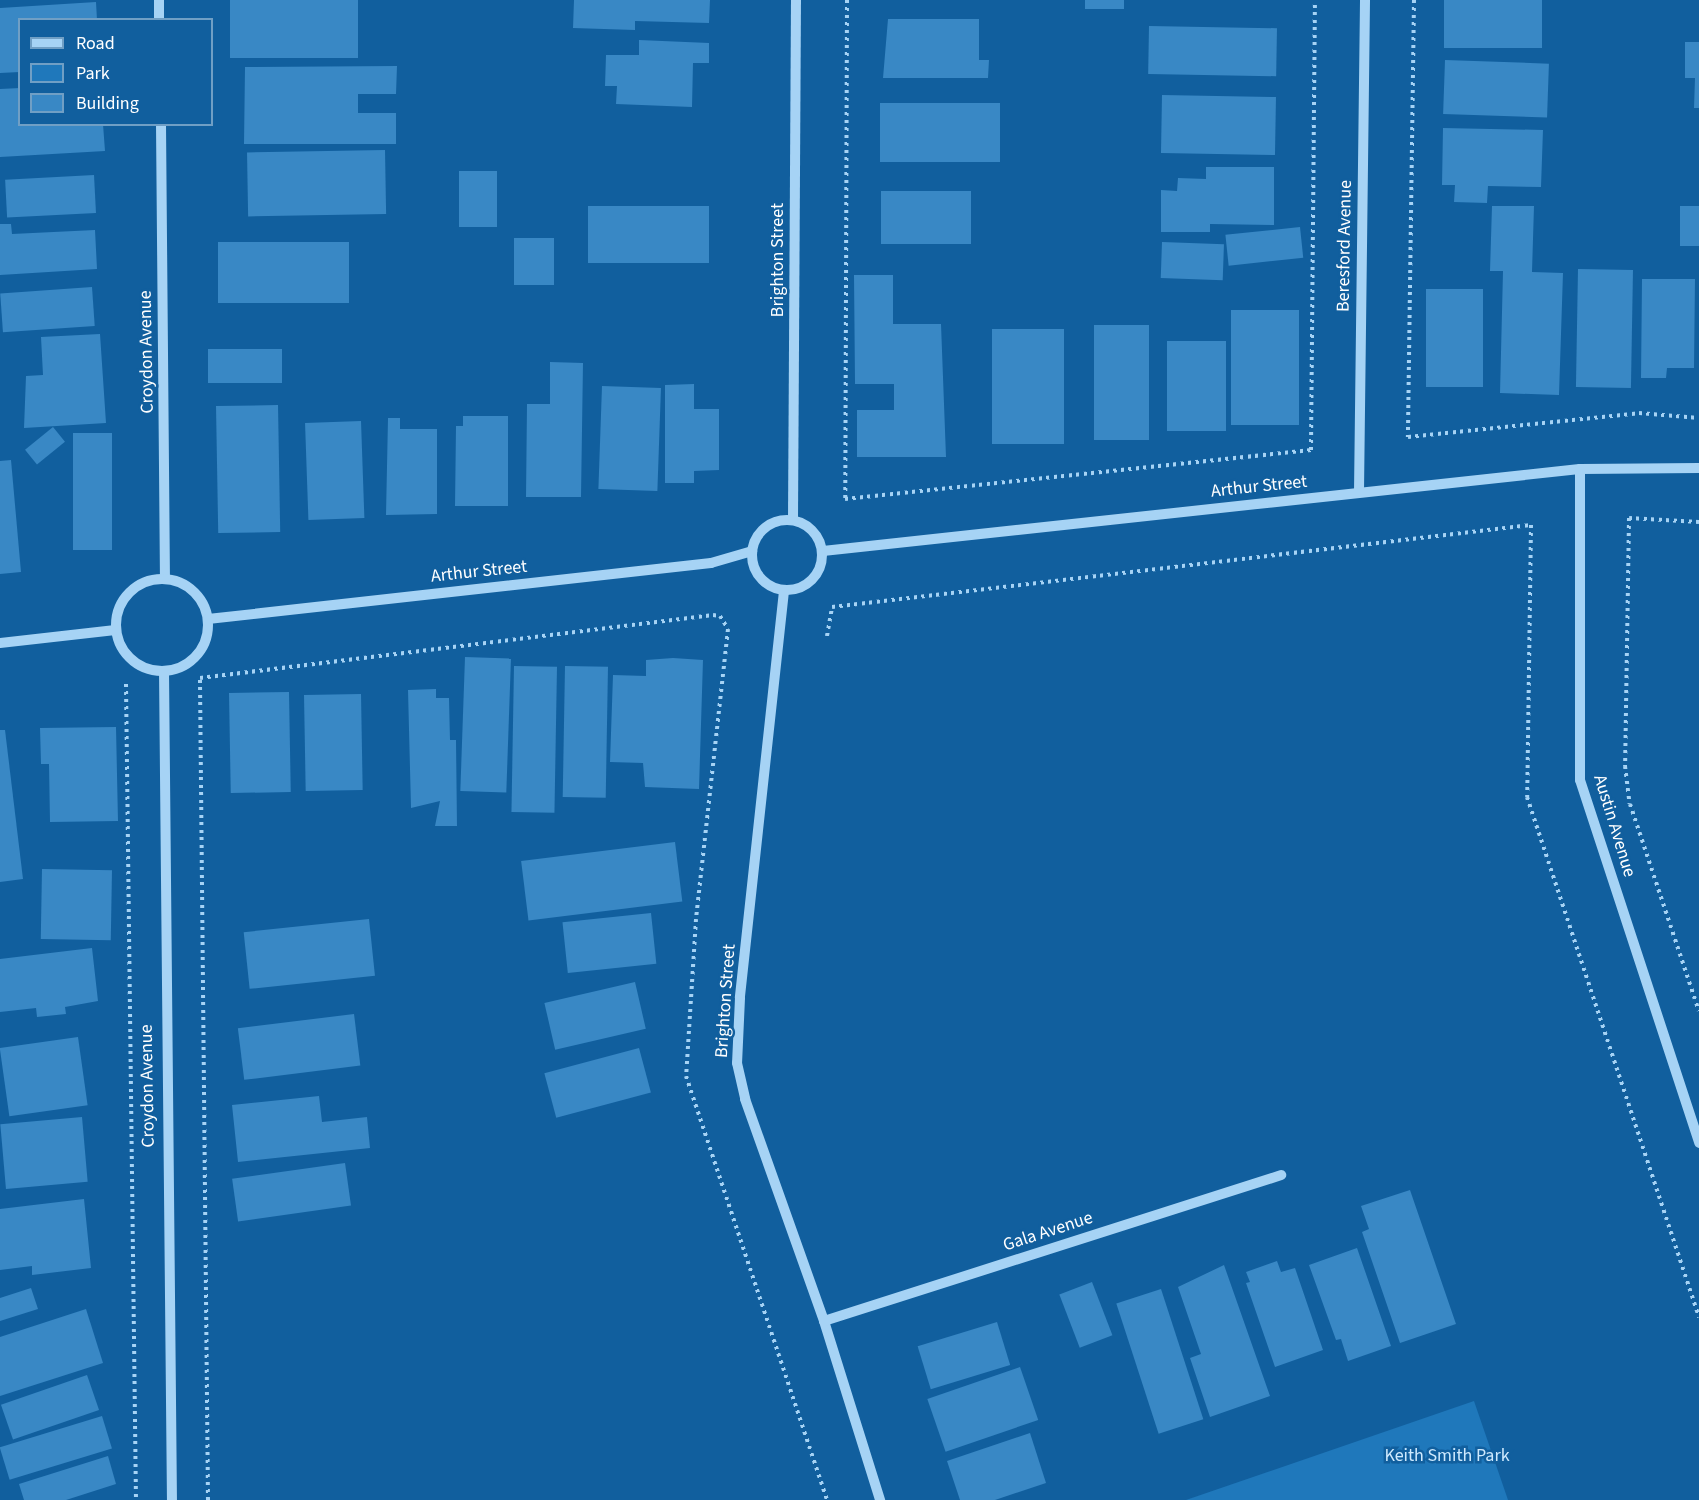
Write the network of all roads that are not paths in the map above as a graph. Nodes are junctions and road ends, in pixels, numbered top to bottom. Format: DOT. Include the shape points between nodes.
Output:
graph roads {
  1 [pos="159,0"];
  2 [pos="796,0"];
  3 [pos="1365,0"];
  4 [pos="159,18"];
  5 [pos="160,126"];
  6 [pos="1699,468"];
  7 [pos="1580,469"];
  8 [pos="1359,492"];
  9 [pos="793,520"];
  10 [pos="752,551"];
  11 [pos="823,551"];
  12 [pos="165,579"];
  13 [pos="784,591"];
  14 [pos="208,619"];
  15 [pos="115,630"];
  16 [pos="0,643"];
  17 [pos="164,671"];
  18 [pos="1699,1143"];
  19 [pos="1281,1175"];
  20 [pos="824,1321"];
  21 [pos="172,1500"];
  22 [pos="880,1500"];
  1 -- 4 [label="street"];
  2 -- 9 [label="street, Brighton Street"];
  3 -- 8 [label="street, Beresford Avenue"];
  5 -- 12 [label="street, Croydon Avenue"];
  6 -- 7 [label="street, Arthur Street"];
  7 -- 8 [label="street, Arthur Street"];
  7 -- 18 [label="street, Austin Avenue" via="1580,780"];
  8 -- 11 [label="street, Arthur Street"];
  9 -- 10 [label="street" via="772,524 762,531"];
  9 -- 11 [label="street" via="813,530"];
  10 -- 13 [label="street" via="756,573 763,582"];
  10 -- 14 [label="street, Arthur Street" via="711,563"];
  11 -- 13 [label="street" via="814,579 795,590"];
  12 -- 14 [label="street" via="188,587 198,596"];
  12 -- 15 [label="street" via="149,580 129,593 116,614"];
  13 -- 20 [label="street, Brighton Street" via="736,1063 745,1099"];
  14 -- 17 [label="street" via="202,649 178,668"];
  15 -- 16 [label="street"];
  15 -- 17 [label="street" via="126,655 149,670"];
  17 -- 21 [label="street, Croydon Avenue"];
  19 -- 20 [label="street, Gala Avenue"];
  20 -- 22 [label="street, Brighton Street"];
}
